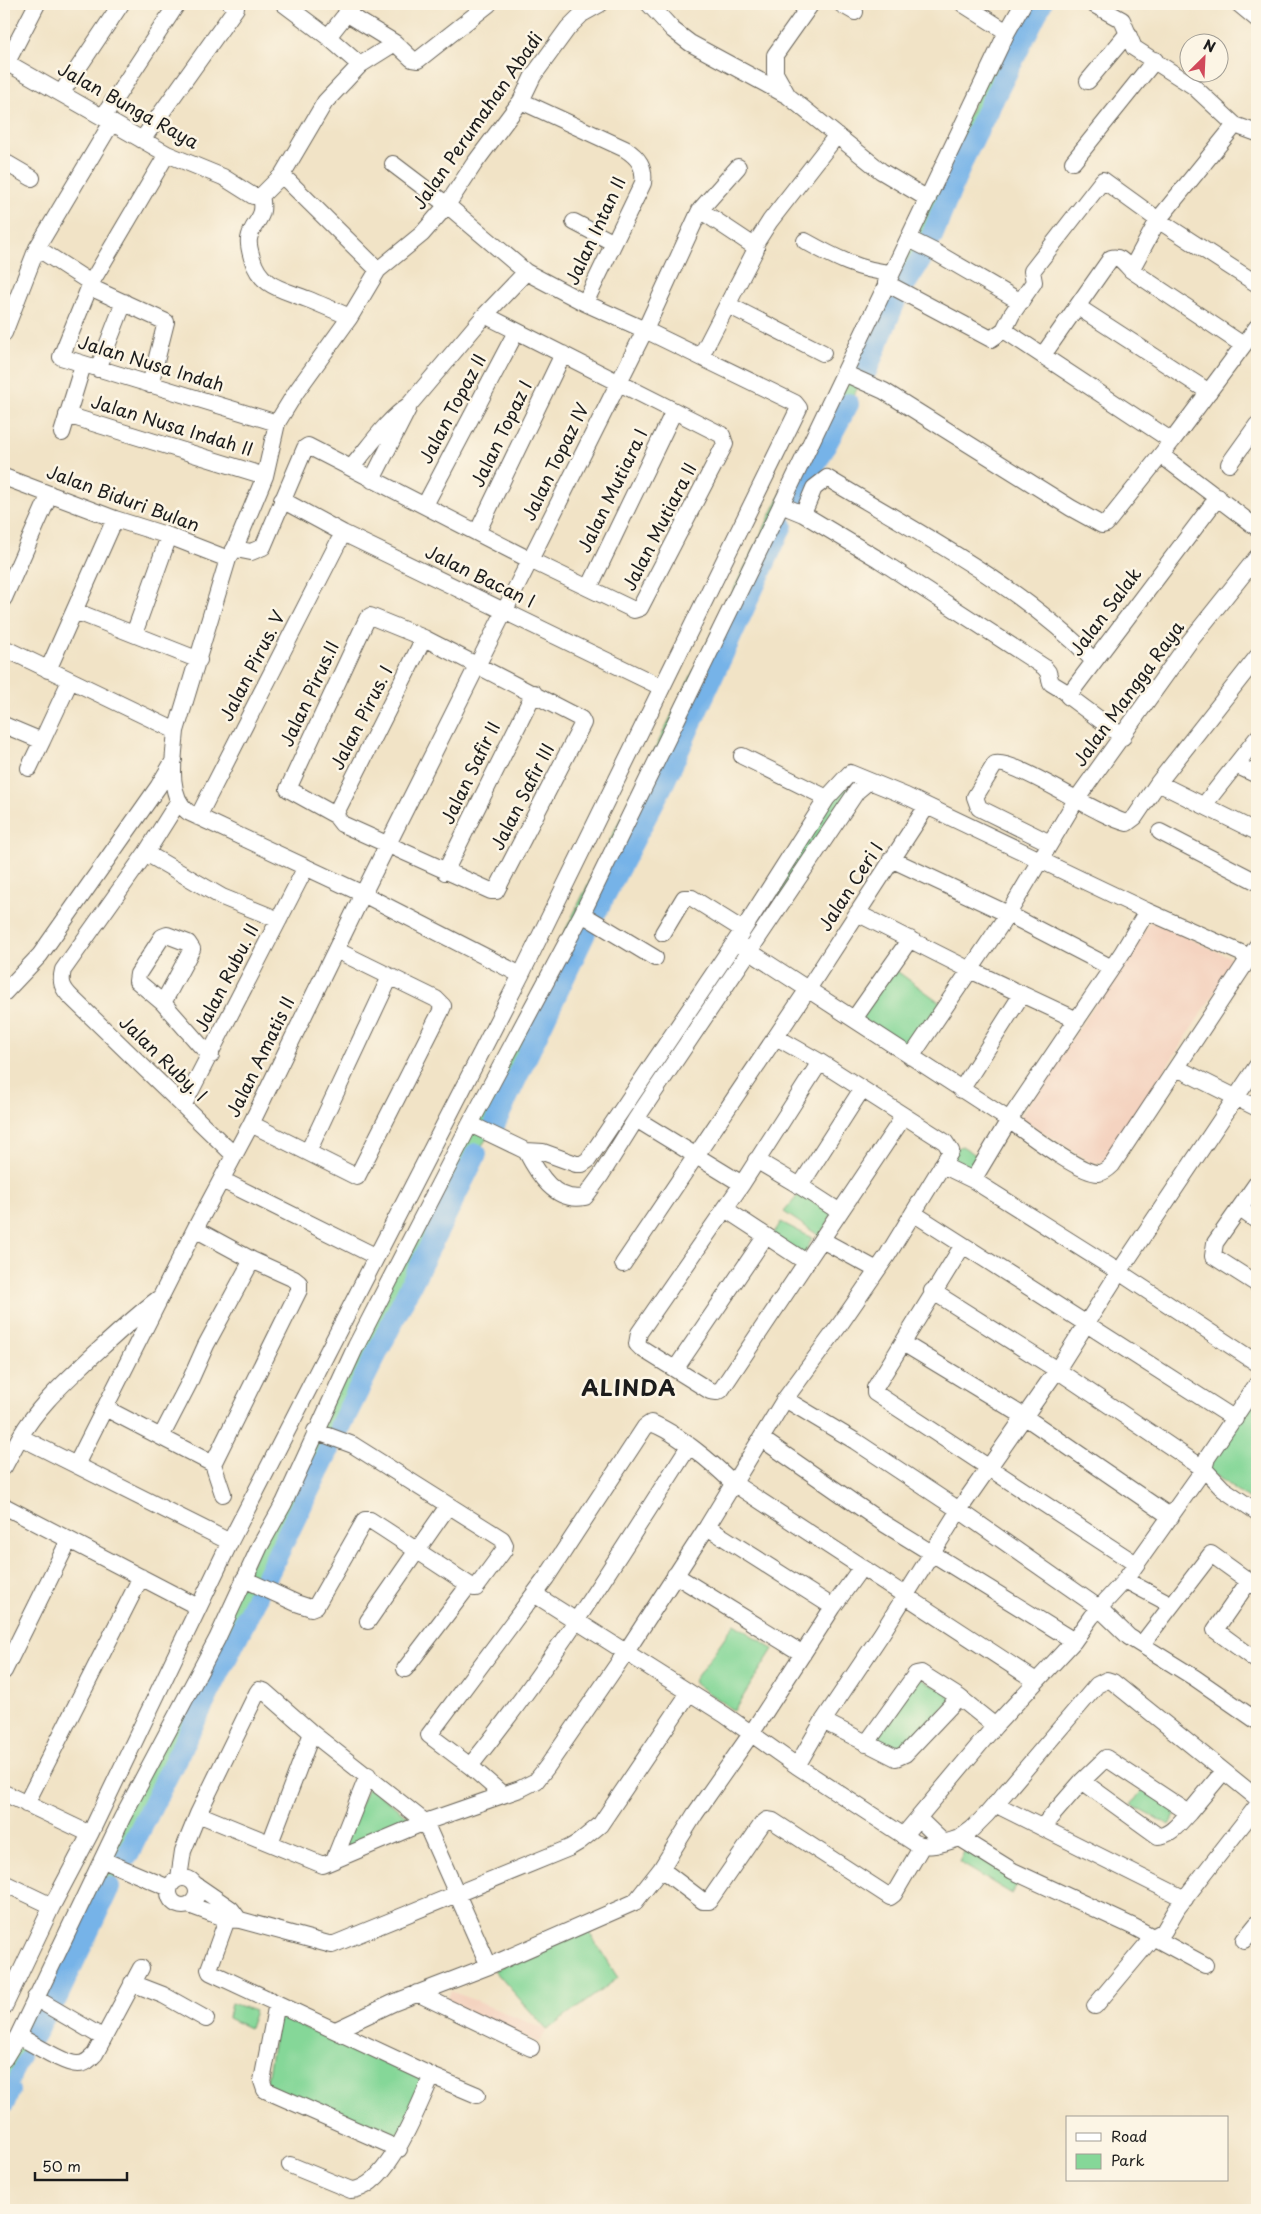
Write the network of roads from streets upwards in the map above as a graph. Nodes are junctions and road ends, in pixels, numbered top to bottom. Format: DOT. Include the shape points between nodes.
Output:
graph roads {
  1 [pos="37,4"];
  2 [pos="121,4"];
  3 [pos="177,4"];
  4 [pos="284,4"];
  5 [pos="489,4"];
  6 [pos="600,4"];
  7 [pos="649,4"];
  8 [pos="811,4"];
  9 [pos="964,4"];
  10 [pos="1023,4"];
  11 [pos="1239,4"];
  12 [pos="236,5"];
  13 [pos="1103,6"];
  14 [pos="350,8"];
  15 [pos="1257,19"];
  16 [pos="1007,32"];
  17 [pos="1128,33"];
  18 [pos="328,37"];
  19 [pos="395,43"];
  20 [pos="1155,60"];
  21 [pos="6,62"];
  22 [pos="360,65"];
  23 [pos="1088,81"];
  24 [pos="62,92"];
  25 [pos="788,96"];
  26 [pos="522,101"];
  27 [pos="108,119"];
  28 [pos="1235,125"];
  29 [pos="1257,133"];
  30 [pos="837,135"];
  31 [pos="142,140"];
  32 [pos="167,154"];
  33 [pos="1072,162"];
  34 [pos="393,164"];
  35 [pos="5,166"];
  36 [pos="738,167"];
  37 [pos="282,174"];
  38 [pos="32,178"];
  39 [pos="261,196"];
  40 [pos="928,198"];
  41 [pos="447,205"];
  42 [pos="700,210"];
  43 [pos="1158,220"];
  44 [pos="574,222"];
  45 [pos="805,241"];
  46 [pos="913,241"];
  47 [pos="614,243"];
  48 [pos="754,246"];
  49 [pos="37,248"];
  50 [pos="378,270"];
  51 [pos="1130,270"];
  52 [pos="526,272"];
  53 [pos="894,284"];
  54 [pos="1257,284"];
  55 [pos="91,285"];
  56 [pos="124,302"];
  57 [pos="1022,302"];
  58 [pos="585,303"];
  59 [pos="728,305"];
  60 [pos="1078,307"];
  61 [pos="486,314"];
  62 [pos="350,317"];
  63 [pos="1257,327"];
  64 [pos="645,330"];
  65 [pos="1004,330"];
  66 [pos="4,331"];
  67 [pos="516,332"];
  68 [pos="1244,345"];
  69 [pos="823,353"];
  70 [pos="563,354"];
  71 [pos="1043,355"];
  72 [pos="701,356"];
  73 [pos="90,367"];
  74 [pos="850,376"];
  75 [pos="618,382"];
  76 [pos="150,385"];
  77 [pos="1209,392"];
  78 [pos="409,405"];
  79 [pos="674,411"];
  80 [pos="67,415"];
  81 [pos="278,423"];
  82 [pos="1257,425"];
  83 [pos="62,433"];
  84 [pos="1172,441"];
  85 [pos="1160,455"];
  86 [pos="1229,464"];
  87 [pos="352,468"];
  88 [pos="265,476"];
  89 [pos="4,478"];
  90 [pos="372,480"];
  91 [pos="50,494"];
  92 [pos="1218,498"];
  93 [pos="282,500"];
  94 [pos="425,504"];
  95 [pos="792,509"];
  96 [pos="115,519"];
  97 [pos="1257,528"];
  98 [pos="478,531"];
  99 [pos="343,533"];
  100 [pos="169,536"];
  101 [pos="235,552"];
  102 [pos="1257,557"];
  103 [pos="530,560"];
  104 [pos="589,588"];
  105 [pos="4,598"];
  106 [pos="75,611"];
  107 [pos="504,612"];
  108 [pos="370,616"];
  109 [pos="134,634"];
  110 [pos="424,638"];
  111 [pos="4,648"];
  112 [pos="1257,658"];
  113 [pos="199,660"];
  114 [pos="1094,661"];
  115 [pos="478,664"];
  116 [pos="48,670"];
  117 [pos="1251,677"];
  118 [pos="70,681"];
  119 [pos="662,687"];
  120 [pos="534,693"];
  121 [pos="1069,694"];
  122 [pos="4,724"];
  123 [pos="176,731"];
  124 [pos="1122,737"];
  125 [pos="1257,738"];
  126 [pos="42,741"];
  127 [pos="742,756"];
  128 [pos="174,760"];
  129 [pos="1236,765"];
  130 [pos="29,768"];
  131 [pos="1257,775"];
  132 [pos="869,781"];
  133 [pos="1158,783"];
  134 [pos="288,789"];
  135 [pos="827,798"];
  136 [pos="1076,800"];
  137 [pos="178,802"];
  138 [pos="1204,805"];
  139 [pos="927,806"];
  140 [pos="335,815"];
  141 [pos="198,817"];
  142 [pos="1160,832"];
  143 [pos="1257,832"];
  144 [pos="1050,842"];
  145 [pos="388,844"];
  146 [pos="146,853"];
  147 [pos="891,859"];
  148 [pos="1040,859"];
  149 [pos="306,866"];
  150 [pos="444,872"];
  151 [pos="1257,882"];
  152 [pos="363,894"];
  153 [pos="1148,911"];
  154 [pos="857,912"];
  155 [pos="1008,914"];
  156 [pos="590,918"];
  157 [pos="279,920"];
  158 [pos="663,933"];
  159 [pos="739,936"];
  160 [pos="910,938"];
  161 [pos="336,950"];
  162 [pos="750,952"];
  163 [pos="40,956"];
  164 [pos="655,958"];
  165 [pos="1250,961"];
  166 [pos="1112,968"];
  167 [pos="63,970"];
  168 [pos="970,970"];
  169 [pos="520,975"];
  170 [pos="390,977"];
  171 [pos="808,989"];
  172 [pos="4,993"];
  173 [pos="1022,994"];
  174 [pos="164,1003"];
  175 [pos="854,1019"];
  176 [pos="1077,1020"];
  177 [pos="776,1037"];
  178 [pos="211,1055"];
  179 [pos="911,1057"];
  180 [pos="820,1062"];
  181 [pos="1257,1066"];
  182 [pos="1177,1068"];
  183 [pos="862,1089"];
  184 [pos="961,1090"];
  185 [pos="1237,1098"];
  186 [pos="183,1106"];
  187 [pos="1257,1108"];
  188 [pos="904,1116"];
  189 [pos="636,1119"];
  190 [pos="1009,1120"];
  191 [pos="251,1124"];
  192 [pos="477,1128"];
  193 [pos="526,1151"];
  194 [pos="308,1152"];
  195 [pos="234,1155"];
  196 [pos="695,1157"];
  197 [pos="756,1160"];
  198 [pos="942,1165"];
  199 [pos="222,1180"];
  200 [pos="973,1180"];
  201 [pos="1257,1183"];
  202 [pos="742,1184"];
  203 [pos="800,1186"];
  204 [pos="725,1209"];
  205 [pos="1240,1209"];
  206 [pos="840,1212"];
  207 [pos="913,1214"];
  208 [pos="1257,1221"];
  209 [pos="195,1229"];
  210 [pos="765,1237"];
  211 [pos="822,1240"];
  212 [pos="963,1245"];
  213 [pos="375,1256"];
  214 [pos="252,1260"];
  215 [pos="806,1262"];
  216 [pos="624,1264"];
  217 [pos="877,1270"];
  218 [pos="1119,1272"];
  219 [pos="1257,1284"];
  220 [pos="932,1291"];
  221 [pos="160,1297"];
  222 [pos="1087,1323"];
  223 [pos="903,1343"];
  224 [pos="1257,1363"];
  225 [pos="676,1368"];
  226 [pos="1057,1370"];
  227 [pos="1257,1384"];
  228 [pos="785,1399"];
  229 [pos="105,1408"];
  230 [pos="1025,1417"];
  231 [pos="1235,1419"];
  232 [pos="321,1432"];
  233 [pos="20,1436"];
  234 [pos="160,1437"];
  235 [pos="762,1439"];
  236 [pos="689,1446"];
  237 [pos="213,1464"];
  238 [pos="76,1465"];
  239 [pos="990,1466"];
  240 [pos="4,1468"];
  241 [pos="1204,1469"];
  242 [pos="733,1483"];
  243 [pos="223,1494"];
  244 [pos="4,1506"];
  245 [pos="448,1506"];
  246 [pos="959,1510"];
  247 [pos="1257,1512"];
  248 [pos="1171,1517"];
  249 [pos="706,1527"];
  250 [pos="68,1540"];
  251 [pos="230,1542"];
  252 [pos="417,1551"];
  253 [pos="932,1554"];
  254 [pos="1136,1564"];
  255 [pos="861,1568"];
  256 [pos="675,1575"];
  257 [pos="141,1577"];
  258 [pos="1125,1580"];
  259 [pos="254,1583"];
  260 [pos="1253,1584"];
  261 [pos="469,1585"];
  262 [pos="534,1594"];
  263 [pos="905,1594"];
  264 [pos="1172,1605"];
  265 [pos="198,1607"];
  266 [pos="833,1607"];
  267 [pos="1099,1608"];
  268 [pos="368,1621"];
  269 [pos="577,1621"];
  270 [pos="1074,1641"];
  271 [pos="1142,1644"];
  272 [pos="626,1652"];
  273 [pos="803,1654"];
  274 [pos="1257,1661"];
  275 [pos="406,1670"];
  276 [pos="4,1671"];
  277 [pos="1036,1681"];
  278 [pos="689,1693"];
  279 [pos="959,1697"];
  280 [pos="823,1721"];
  281 [pos="1257,1721"];
  282 [pos="995,1726"];
  283 [pos="312,1732"];
  284 [pos="752,1734"];
  285 [pos="866,1744"];
  286 [pos="470,1766"];
  287 [pos="797,1766"];
  288 [pos="1223,1772"];
  289 [pos="368,1775"];
  290 [pos="1082,1781"];
  291 [pos="4,1793"];
  292 [pos="502,1794"];
  293 [pos="1257,1798"];
  294 [pos="26,1804"];
  295 [pos="994,1804"];
  296 [pos="1257,1806"];
  297 [pos="1190,1812"];
  298 [pos="198,1814"];
  299 [pos="918,1818"];
  300 [pos="425,1822"];
  301 [pos="1042,1826"];
  302 [pos="90,1834"];
  303 [pos="903,1836"];
  304 [pos="952,1840"];
  305 [pos="270,1843"];
  306 [pos="922,1846"];
  307 [pos="334,1860"];
  308 [pos="108,1862"];
  309 [pos="661,1869"];
  310 [pos="4,1883"];
  311 [pos="174,1883"];
  312 [pos="196,1885"];
  313 [pos="458,1893"];
  314 [pos="1185,1899"];
  315 [pos="189,1905"];
  316 [pos="52,1906"];
  317 [pos="232,1916"];
  318 [pos="1257,1924"];
  319 [pos="1153,1937"];
  320 [pos="1244,1940"];
  321 [pos="1205,1965"];
  322 [pos="489,1966"];
  323 [pos="141,1968"];
  324 [pos="10,1979"];
  325 [pos="132,1983"];
  326 [pos="417,1993"];
  327 [pos="37,1999"];
  328 [pos="277,2003"];
  329 [pos="1095,2006"];
  330 [pos="4,2007"];
  331 [pos="206,2019"];
  332 [pos="336,2030"];
  333 [pos="102,2037"];
  334 [pos="27,2040"];
  335 [pos="531,2048"];
  336 [pos="4,2060"];
  337 [pos="432,2076"];
  338 [pos="477,2095"];
  339 [pos="399,2149"];
  340 [pos="290,2165"];
  1 -- 21 [label="street"];
  2 -- 24 [label="street"];
  3 -- 27 [label="street"];
  4 -- 18 [label="street"];
  5 -- 19 [label="street" via="420,59 412,58"];
  6 -- 26 [label="street, Jalan Perumahan Abadi" via="582,14 568,28 533,76"];
  7 -- 25 [label="street" via="690,43"];
  8 -- 25 [label="street" via="775,55 776,73"];
  9 -- 16 [label="street"];
  10 -- 16 [label="street"];
  11 -- 15 [label="street"];
  12 -- 31 [label="street"];
  13 -- 17 [label="street" via="1122,20"];
  14 -- 18 [label="street"];
  14 -- 19 [label="street"];
  16 -- 40 [label="street"];
  17 -- 20 [label="street" via="1134,48"];
  17 -- 23 [label="street"];
  18 -- 22 [label="street"];
  19 -- 22 [label="street"];
  20 -- 28 [label="street" via="1193,86"];
  20 -- 33 [label="street"];
  21 -- 24 [label="street, Jalan Bunga Raya"];
  22 -- 37 [label="street" via="325,102"];
  24 -- 27 [label="street, Jalan Bunga Raya"];
  25 -- 30 [label="street"];
  26 -- 41 [label="street, Jalan Perumahan Abadi"];
  26 -- 47 [label="street, Jalan Intan II" via="625,149 639,160 643,183"];
  27 -- 31 [label="street, Jalan Bunga Raya"];
  27 -- 49 [label="street"];
  28 -- 29 [label="street"];
  28 -- 43 [label="street"];
  30 -- 40 [label="street" via="881,171"];
  30 -- 48 [label="street"];
  31 -- 32 [label="street, Jalan Bunga Raya"];
  32 -- 39 [label="street, Jalan Bunga Raya" via="223,178 253,196"];
  32 -- 55 [label="street, Jalan Nusa Indah"];
  34 -- 41 [label="street"];
  35 -- 38 [label="street"];
  36 -- 42 [label="street"];
  37 -- 39 [label="street"];
  37 -- 50 [label="street"];
  39 -- 62 [label="street" via="264,208 249,237 260,277 280,290"];
  40 -- 46 [label="street"];
  41 -- 50 [label="street, Jalan Perumahan Abadi" via="422,234"];
  41 -- 52 [label="street"];
  42 -- 48 [label="street"];
  42 -- 64 [label="street"];
  43 -- 51 [label="street"];
  43 -- 54 [label="street"];
  43 -- 57 [label="street" via="1103,180 1032,271 1034,282"];
  44 -- 47 [label="street"];
  45 -- 53 [label="street" via="840,260 880,272"];
  46 -- 53 [label="street"];
  46 -- 57 [label="street"];
  47 -- 58 [label="street, Jalan Intan II"];
  48 -- 59 [label="street" via="755,253"];
  49 -- 55 [label="street"];
  49 -- 66 [label="street"];
  50 -- 62 [label="street, Jalan Perumahan Abadi"];
  51 -- 60 [label="street" via="1118,258 1111,258"];
  51 -- 68 [label="street"];
  52 -- 58 [label="street"];
  52 -- 61 [label="street"];
  53 -- 65 [label="street" via="989,339"];
  53 -- 74 [label="street"];
  55 -- 56 [label="street"];
  55 -- 73 [label="street, Jalan Nusa Indah" via="61,352 64,359"];
  56 -- 73 [label="street"];
  56 -- 76 [label="street" via="166,322"];
  57 -- 65 [label="street"];
  58 -- 64 [label="street"];
  59 -- 69 [label="street"];
  59 -- 72 [label="street"];
  60 -- 71 [label="street"];
  60 -- 77 [label="street"];
  61 -- 67 [label="street"];
  61 -- 78 [label="street"];
  62 -- 81 [label="street, Jalan Perumahan Abadi" via="296,392"];
  63 -- 68 [label="street"];
  64 -- 72 [label="street"];
  64 -- 75 [label="street, Jalan Topaz IV"];
  65 -- 71 [label="street"];
  67 -- 70 [label="street"];
  67 -- 94 [label="street, Jalan Topaz II"];
  68 -- 77 [label="street"];
  70 -- 75 [label="street"];
  70 -- 98 [label="street, Jalan Topaz I"];
  71 -- 84 [label="street"];
  72 -- 119 [label="street" via="795,403 799,408"];
  73 -- 76 [label="street, Jalan Nusa Indah"];
  73 -- 80 [label="street"];
  74 -- 85 [label="street" via="884,391 1098,524 1106,524"];
  74 -- 95 [label="street"];
  75 -- 79 [label="street, Jalan Mutiara II"];
  75 -- 103 [label="street, Jalan Topaz IV"];
  76 -- 81 [label="street, Jalan Nusa Indah"];
  77 -- 84 [label="street"];
  78 -- 87 [label="street" via="399,412"];
  78 -- 90 [label="street"];
  79 -- 104 [label="street, Jalan Mutiara I"];
  79 -- 104 [label="street, Jalan Mutiara II" via="722,435 724,444 640,608 634,610"];
  80 -- 83 [label="street"];
  80 -- 88 [label="street, Jalan Nusa Indah II"];
  81 -- 88 [label="street, Jalan Perumahan Abadi"];
  82 -- 86 [label="street"];
  84 -- 85 [label="street"];
  85 -- 92 [label="street"];
  87 -- 90 [label="street, Jalan Mutiara II"];
  87 -- 93 [label="street, Jalan Mutiara II" via="308,446"];
  88 -- 101 [label="street, Jalan Perumahan Abadi"];
  89 -- 91 [label="street, Jalan Biduri Bulan"];
  90 -- 94 [label="street, Jalan Mutiara II"];
  91 -- 96 [label="street, Jalan Biduri Bulan"];
  91 -- 105 [label="street"];
  92 -- 97 [label="street"];
  92 -- 114 [label="street, Jalan Salak"];
  93 -- 99 [label="street, Jalan Bacan I"];
  93 -- 101 [label="street" via="263,547 251,552"];
  94 -- 98 [label="street, Jalan Mutiara II"];
  95 -- 114 [label="street" via="827,478 983,573 1067,634"];
  95 -- 121 [label="street" via="878,559 1044,667 1050,683"];
  95 -- 156 [label="street"];
  96 -- 100 [label="street, Jalan Biduri Bulan"];
  96 -- 106 [label="street"];
  98 -- 103 [label="street, Jalan Mutiara II"];
  99 -- 107 [label="street, Jalan Bacan I"];
  99 -- 141 [label="street, Jalan Pirus. V"];
  100 -- 101 [label="street, Jalan Biduri Bulan"];
  100 -- 109 [label="street"];
  101 -- 113 [label="street, Jalan Perumahan Abadi"];
  102 -- 124 [label="street, Jalan Mangga Raya" via="1190,641"];
  103 -- 104 [label="street, Jalan Mutiara II"];
  103 -- 107 [label="street"];
  106 -- 109 [label="street"];
  106 -- 116 [label="street"];
  107 -- 115 [label="street"];
  107 -- 119 [label="street, Jalan Bacan I"];
  108 -- 110 [label="street, Jalan Safir III"];
  108 -- 134 [label="street, Jalan Pirus.II"];
  109 -- 113 [label="street"];
  110 -- 115 [label="street, Jalan Safir III"];
  110 -- 140 [label="street, Jalan Pirus. I"];
  111 -- 116 [label="street"];
  112 -- 117 [label="street"];
  113 -- 123 [label="street, Jalan Perumahan Abadi"];
  114 -- 121 [label="street, Jalan Salak"];
  115 -- 120 [label="street, Jalan Safir III"];
  115 -- 145 [label="street, Jalan Amatis II"];
  116 -- 118 [label="street"];
  117 -- 133 [label="street"];
  118 -- 123 [label="street"];
  118 -- 126 [label="street"];
  119 -- 169 [label="street"];
  120 -- 150 [label="street, Jalan Safir II"];
  120 -- 150 [label="street, Jalan Safir III" via="581,718 583,723 500,888 491,891"];
  121 -- 124 [label="street"];
  122 -- 126 [label="street"];
  123 -- 128 [label="street, Jalan Perumahan Abadi"];
  124 -- 136 [label="street, Jalan Mangga Raya"];
  125 -- 129 [label="street"];
  126 -- 130 [label="street"];
  127 -- 135 [label="street"];
  128 -- 137 [label="street, Jalan Perumahan Abadi"];
  128 -- 163 [label="street" via="158,788"];
  129 -- 131 [label="street"];
  129 -- 138 [label="street"];
  132 -- 135 [label="street" via="850,772"];
  132 -- 139 [label="street"];
  132 -- 162 [label="street" via="857,791"];
  133 -- 136 [label="street" via="1135,817 1127,823"];
  133 -- 138 [label="street"];
  134 -- 140 [label="street, Jalan Safir III"];
  135 -- 159 [label="street"];
  136 -- 144 [label="street, Jalan Mangga Raya"];
  136 -- 144 [label="street" via="1040,779 994,764 975,797 979,808"];
  137 -- 141 [label="street"];
  137 -- 146 [label="street"];
  138 -- 143 [label="street"];
  139 -- 147 [label="street, Jalan Ceri I"];
  139 -- 148 [label="street"];
  140 -- 145 [label="street, Jalan Safir III" via="342,824"];
  141 -- 149 [label="street"];
  142 -- 151 [label="street"];
  144 -- 148 [label="street, Jalan Mangga Raya"];
  145 -- 150 [label="street, Jalan Safir III"];
  145 -- 152 [label="street, Jalan Amatis II"];
  146 -- 157 [label="street" via="222,897"];
  146 -- 167 [label="street"];
  147 -- 154 [label="street, Jalan Ceri I"];
  147 -- 155 [label="street"];
  148 -- 153 [label="street"];
  148 -- 155 [label="street, Jalan Mangga Raya"];
  149 -- 152 [label="street"];
  149 -- 157 [label="street, Jalan Rubu. II"];
  152 -- 161 [label="street, Jalan Amatis II"];
  152 -- 169 [label="street"];
  153 -- 165 [label="street"];
  153 -- 166 [label="street"];
  154 -- 160 [label="street"];
  154 -- 171 [label="street, Jalan Ceri I"];
  155 -- 166 [label="street"];
  155 -- 168 [label="street, Jalan Mangga Raya"];
  156 -- 164 [label="street"];
  156 -- 192 [label="street"];
  157 -- 178 [label="street, Jalan Rubu. II"];
  158 -- 159 [label="street" via="684,898 688,897"];
  159 -- 162 [label="street"];
  159 -- 193 [label="street" via="588,1160 576,1164 543,1152"];
  160 -- 168 [label="street"];
  160 -- 175 [label="street"];
  161 -- 170 [label="street"];
  161 -- 191 [label="street, Jalan Amatis II"];
  162 -- 171 [label="street"];
  162 -- 189 [label="street"];
  163 -- 167 [label="street"];
  163 -- 172 [label="street"];
  165 -- 182 [label="street"];
  166 -- 176 [label="street"];
  167 -- 186 [label="street, Jalan Ruby. I" via="61,983 65,990"];
  168 -- 173 [label="street"];
  168 -- 179 [label="street, Jalan Mangga Raya"];
  169 -- 213 [label="street"];
  170 -- 194 [label="street"];
  170 -- 194 [label="street" via="443,1006 358,1176"];
  171 -- 175 [label="street"];
  171 -- 177 [label="street, Jalan Ceri I"];
  173 -- 176 [label="street"];
  173 -- 184 [label="street"];
  174 -- 174 [label="street" via="192,949 188,943 165,935 137,978 139,984"];
  174 -- 178 [label="street"];
  175 -- 179 [label="street"];
  176 -- 190 [label="street"];
  177 -- 180 [label="street"];
  177 -- 196 [label="street, Jalan Ceri I"];
  178 -- 186 [label="street, Jalan Rubu. II"];
  179 -- 184 [label="street"];
  180 -- 183 [label="street"];
  180 -- 197 [label="street"];
  181 -- 185 [label="street"];
  182 -- 185 [label="street"];
  182 -- 190 [label="street" via="1112,1165 1099,1173 1085,1170"];
  183 -- 188 [label="street"];
  183 -- 203 [label="street"];
  184 -- 190 [label="street"];
  185 -- 187 [label="street"];
  185 -- 218 [label="street"];
  186 -- 195 [label="street, Jalan Ruby. I"];
  188 -- 198 [label="street" via="949,1145 950,1151"];
  188 -- 206 [label="street"];
  189 -- 193 [label="street" via="584,1197 564,1196 547,1184"];
  189 -- 196 [label="street"];
  190 -- 200 [label="street"];
  191 -- 194 [label="street"];
  191 -- 195 [label="street, Jalan Amatis II"];
  192 -- 193 [label="street"];
  192 -- 232 [label="street" via="356,1346"];
  195 -- 199 [label="street, Jalan Amatis II"];
  196 -- 202 [label="street"];
  196 -- 216 [label="street, Jalan Ceri I"];
  197 -- 202 [label="street"];
  197 -- 203 [label="street"];
  198 -- 200 [label="street"];
  198 -- 207 [label="street"];
  199 -- 209 [label="street, Jalan Amatis II"];
  199 -- 213 [label="street"];
  200 -- 218 [label="street"];
  201 -- 205 [label="street"];
  202 -- 204 [label="street"];
  203 -- 206 [label="street"];
  204 -- 210 [label="street"];
  204 -- 225 [label="street" via="636,1339 641,1348"];
  205 -- 208 [label="street"];
  205 -- 219 [label="street" via="1215,1243 1213,1256"];
  206 -- 211 [label="street"];
  207 -- 212 [label="street"];
  207 -- 217 [label="street"];
  209 -- 214 [label="street"];
  209 -- 221 [label="street, Jalan Amatis II"];
  210 -- 215 [label="street"];
  210 -- 225 [label="street"];
  211 -- 215 [label="street"];
  211 -- 217 [label="street"];
  212 -- 220 [label="street"];
  212 -- 222 [label="street"];
  213 -- 251 [label="street"];
  214 -- 234 [label="street"];
  214 -- 237 [label="street" via="294,1279 299,1283 298,1290"];
  215 -- 225 [label="street" via="720,1390 710,1391"];
  217 -- 228 [label="street" via="842,1324"];
  218 -- 222 [label="street"];
  218 -- 224 [label="street"];
  220 -- 223 [label="street"];
  220 -- 226 [label="street"];
  221 -- 229 [label="street, Jalan Amatis II"];
  221 -- 233 [label="street" via="60,1386 35,1412"];
  222 -- 226 [label="street"];
  222 -- 231 [label="street"];
  223 -- 230 [label="street"];
  223 -- 239 [label="street" via="875,1393"];
  226 -- 230 [label="street"];
  226 -- 241 [label="street"];
  227 -- 231 [label="street"];
  228 -- 235 [label="street"];
  228 -- 246 [label="street"];
  229 -- 234 [label="street"];
  229 -- 238 [label="street, Jalan Amatis II"];
  230 -- 239 [label="street"];
  230 -- 248 [label="street"];
  231 -- 241 [label="street" via="1207,1458"];
  232 -- 245 [label="street" via="353,1445"];
  232 -- 259 [label="street" via="284,1503"];
  233 -- 238 [label="street"];
  233 -- 240 [label="street"];
  234 -- 237 [label="street"];
  235 -- 242 [label="street"];
  235 -- 253 [label="street"];
  236 -- 242 [label="street"];
  236 -- 262 [label="street" via="654,1424 645,1427"];
  236 -- 269 [label="street"];
  237 -- 243 [label="street"];
  238 -- 251 [label="street"];
  239 -- 246 [label="street"];
  239 -- 254 [label="street"];
  241 -- 247 [label="street" via="1223,1488"];
  241 -- 248 [label="street"];
  242 -- 249 [label="street"];
  242 -- 255 [label="street"];
  244 -- 250 [label="street"];
  245 -- 252 [label="street"];
  245 -- 261 [label="street" via="504,1541 504,1550 476,1588"];
  246 -- 253 [label="street"];
  246 -- 267 [label="street"];
  248 -- 254 [label="street"];
  249 -- 256 [label="street"];
  249 -- 266 [label="street"];
  250 -- 257 [label="street"];
  250 -- 276 [label="street"];
  251 -- 265 [label="street"];
  252 -- 259 [label="street" via="370,1520 365,1520 316,1606 311,1608 296,1603"];
  252 -- 261 [label="street"];
  252 -- 268 [label="street"];
  253 -- 263 [label="street"];
  253 -- 270 [label="street"];
  254 -- 258 [label="street"];
  255 -- 263 [label="street"];
  255 -- 266 [label="street"];
  256 -- 272 [label="street"];
  256 -- 273 [label="street"];
  257 -- 265 [label="street"];
  257 -- 294 [label="street"];
  258 -- 264 [label="street"];
  258 -- 267 [label="street"];
  259 -- 308 [label="street" via="217,1639 122,1818"];
  260 -- 264 [label="street" via="1211,1554"];
  260 -- 274 [label="street" via="1215,1630"];
  261 -- 275 [label="street"];
  262 -- 269 [label="street"];
  262 -- 286 [label="street" via="429,1735"];
  263 -- 277 [label="street"];
  263 -- 280 [label="street"];
  264 -- 271 [label="street"];
  265 -- 302 [label="street"];
  266 -- 273 [label="street"];
  267 -- 270 [label="street"];
  267 -- 271 [label="street" via="1129,1637"];
  269 -- 272 [label="street"];
  269 -- 286 [label="street"];
  270 -- 277 [label="street"];
  271 -- 281 [label="street"];
  272 -- 278 [label="street"];
  272 -- 292 [label="street" via="536,1782"];
  273 -- 284 [label="street"];
  277 -- 282 [label="street"];
  278 -- 284 [label="street"];
  278 -- 313 [label="street" via="600,1825 590,1834 569,1848"];
  279 -- 282 [label="street"];
  279 -- 285 [label="street" via="905,1754 896,1758"];
  279 -- 285 [label="street" via="922,1673 916,1674"];
  280 -- 285 [label="street"];
  280 -- 287 [label="street"];
  282 -- 299 [label="street"];
  283 -- 289 [label="street"];
  283 -- 298 [label="street" via="259,1690"];
  283 -- 305 [label="street"];
  284 -- 287 [label="street"];
  284 -- 309 [label="street" via="695,1814"];
  286 -- 292 [label="street"];
  287 -- 303 [label="street"];
  288 -- 293 [label="street"];
  288 -- 295 [label="street" via="1107,1680 1097,1685"];
  288 -- 297 [label="street"];
  289 -- 300 [label="street"];
  289 -- 307 [label="street"];
  290 -- 297 [label="street" via="1103,1759 1110,1759"];
  290 -- 297 [label="street" via="1158,1836 1174,1829"];
  290 -- 301 [label="street"];
  291 -- 294 [label="street"];
  292 -- 300 [label="street"];
  294 -- 302 [label="street"];
  295 -- 301 [label="street"];
  295 -- 304 [label="street" via="972,1829"];
  296 -- 314 [label="street"];
  298 -- 305 [label="street"];
  298 -- 311 [label="street"];
  299 -- 303 [label="street"];
  299 -- 304 [label="street"];
  300 -- 307 [label="street"];
  300 -- 313 [label="street"];
  301 -- 314 [label="street"];
  302 -- 316 [label="street"];
  303 -- 306 [label="street"];
  304 -- 306 [label="street"];
  304 -- 319 [label="street"];
  305 -- 307 [label="street" via="320,1865"];
  306 -- 309 [label="street" via="890,1897 767,1820 709,1901 703,1901"];
  308 -- 311 [label="street" via="130,1872"];
  308 -- 327 [label="street"];
  309 -- 322 [label="street" via="635,1902"];
  310 -- 316 [label="street"];
  311 -- 312 [label="street" via="189,1879"];
  311 -- 315 [label="street" via="172,1901 180,1906"];
  312 -- 315 [label="street" via="196,1899"];
  312 -- 317 [label="street"];
  313 -- 317 [label="street" via="332,1945"];
  313 -- 322 [label="street"];
  314 -- 319 [label="street" via="1164,1931"];
  315 -- 317 [label="street"];
  316 -- 324 [label="street"];
  317 -- 328 [label="street" via="210,1972"];
  318 -- 320 [label="street"];
  319 -- 321 [label="street"];
  319 -- 329 [label="street"];
  322 -- 326 [label="street"];
  323 -- 325 [label="street"];
  324 -- 330 [label="street"];
  325 -- 331 [label="street" via="164,1995"];
  325 -- 333 [label="street"];
  326 -- 332 [label="street"];
  326 -- 335 [label="street"];
  327 -- 333 [label="street"];
  327 -- 334 [label="street"];
  328 -- 332 [label="street"];
  328 -- 339 [label="street" via="262,2081 266,2090"];
  332 -- 337 [label="street"];
  333 -- 334 [label="street" via="95,2054 86,2062 77,2064"];
  334 -- 336 [label="street"];
  337 -- 338 [label="street"];
  337 -- 339 [label="street"];
  339 -- 340 [label="street" via="367,2186 358,2190"];
}
